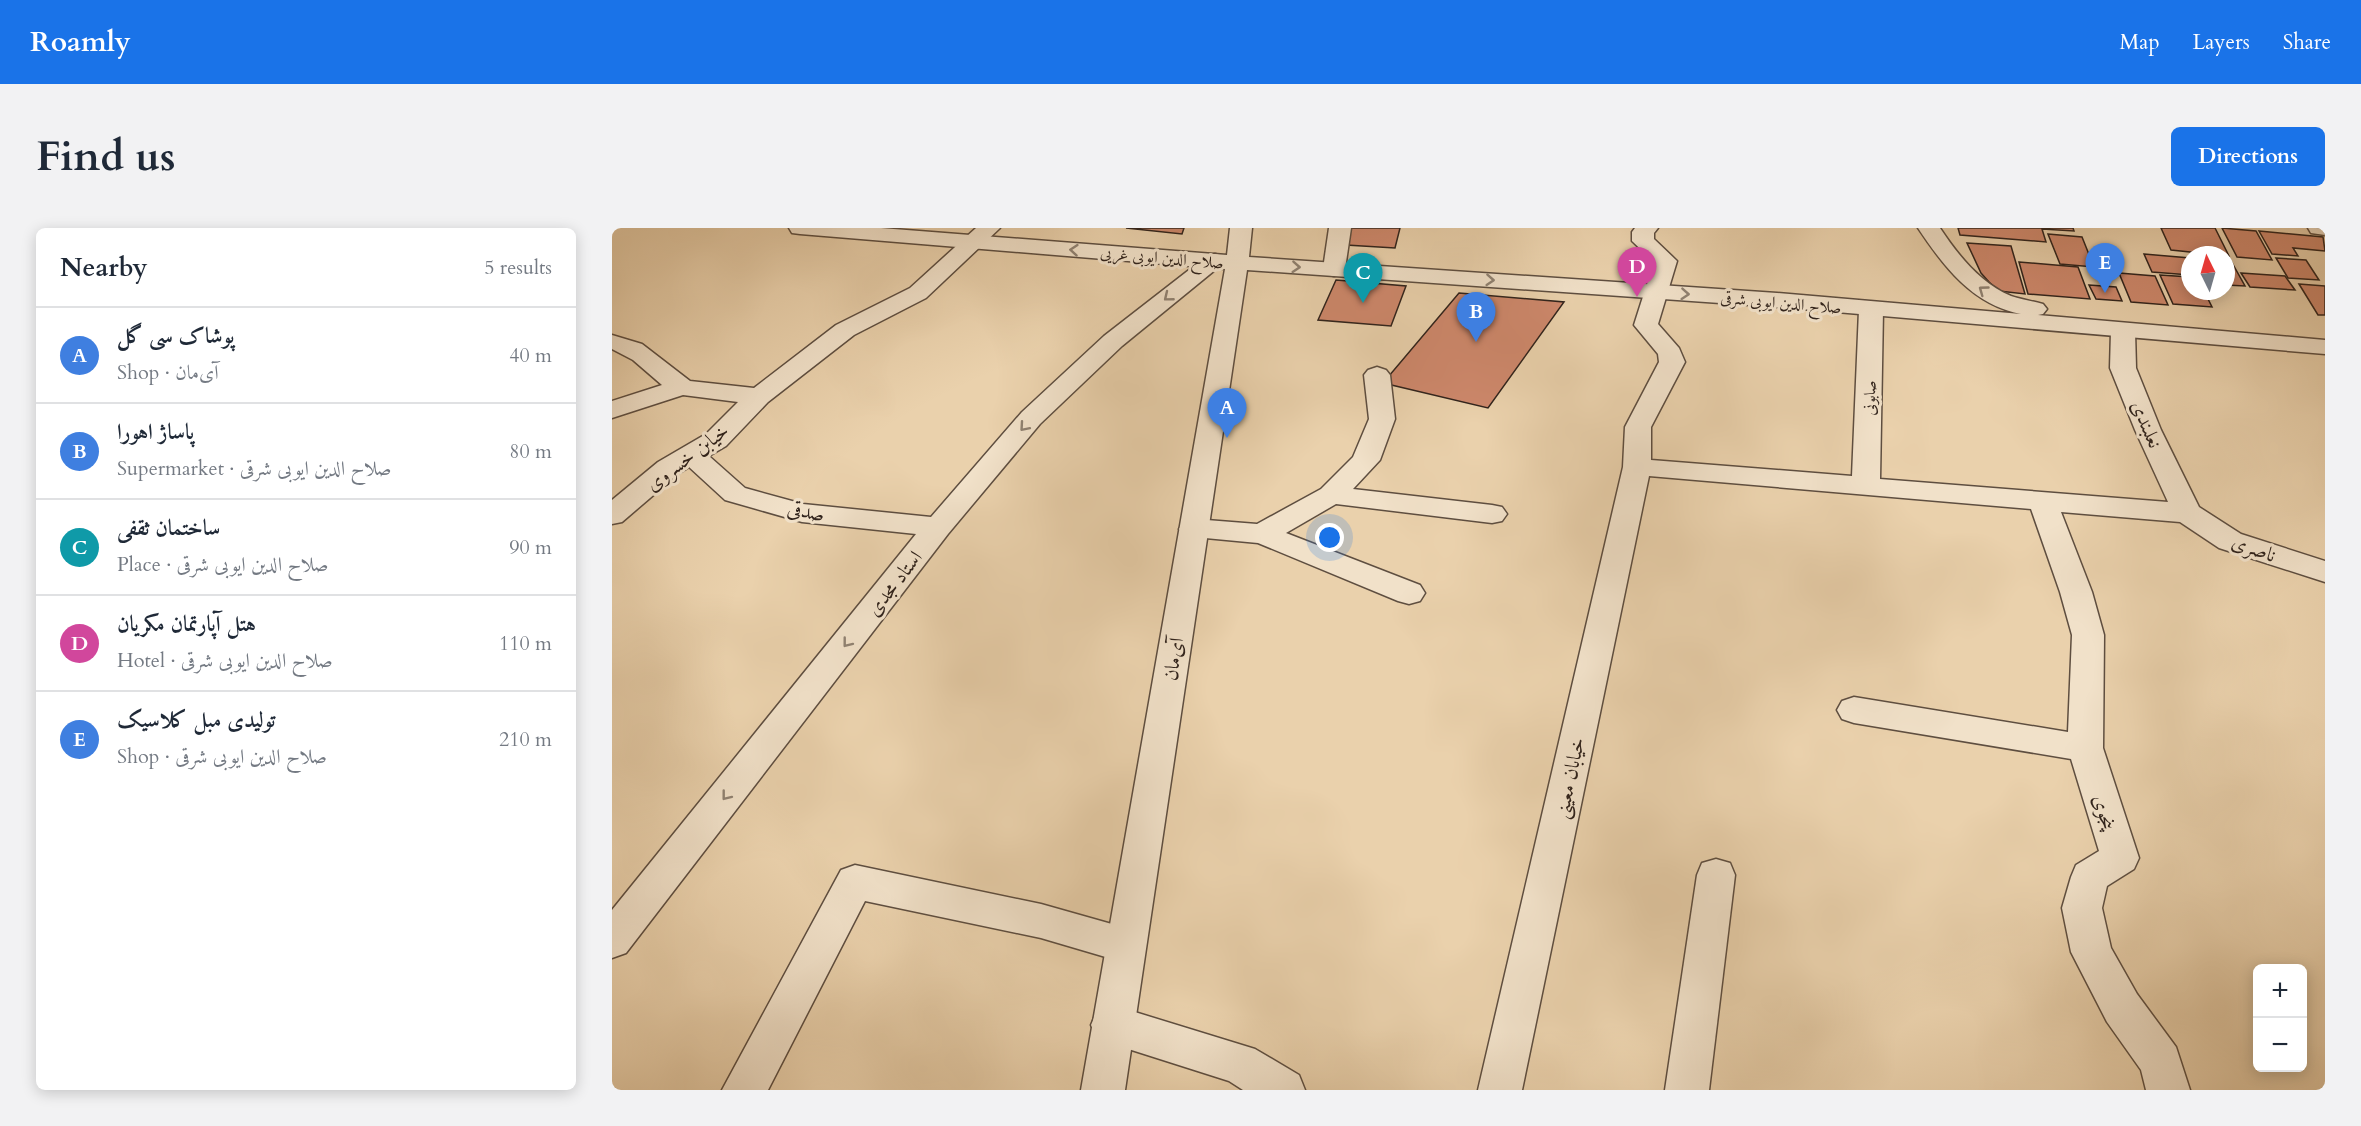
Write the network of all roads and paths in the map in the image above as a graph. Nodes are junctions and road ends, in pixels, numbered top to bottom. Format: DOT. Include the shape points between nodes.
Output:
graph roads {
  1 [pos="800,228"];
  2 [pos="1241,228"];
  3 [pos="1340,228"];
  4 [pos="1647,228"];
  5 [pos="1929,228"];
  6 [pos="2319,228"];
  7 [pos="2325,229"];
  8 [pos="982,235"];
  9 [pos="1226,262"];
  10 [pos="1951,262"];
  11 [pos="1334,269"];
  12 [pos="1656,292"];
  13 [pos="1777,300"];
  14 [pos="1871,309"];
  15 [pos="2123,331"];
  16 [pos="612,342"];
  17 [pos="2325,346"];
  18 [pos="1377,375"];
  19 [pos="682,387"];
  20 [pos="759,396"];
  21 [pos="612,410"];
  22 [pos="691,454"];
  23 [pos="1637,466"];
  24 [pos="1866,486"];
  25 [pos="1331,495"];
  26 [pos="2043,502"];
  27 [pos="2187,513"];
  28 [pos="1491,514"];
  29 [pos="612,515"];
  30 [pos="938,528"];
  31 [pos="1194,529"];
  32 [pos="1262,534"];
  33 [pos="2325,572"];
  34 [pos="1408,593"];
  35 [pos="1854,710"];
  36 [pos="2085,748"];
  37 [pos="1716,875"];
  38 [pos="612,940"];
  39 [pos="1126,945"];
  40 [pos="1112,1024"];
  41 [pos="744,1090"];
  42 [pos="1103,1090"];
  43 [pos="1283,1090"];
  44 [pos="1500,1090"];
  45 [pos="1687,1090"];
  46 [pos="2168,1090"];
  1 -- 8 [label="street, صلاح الدین ایوبی غریی"];
  2 -- 9 [label="street, آی‌مان"];
  3 -- 11 [label="street"];
  4 -- 12 [label="street" via="1643,241 1666,261"];
  5 -- 10 [label="street"];
  6 -- 7 [label="street"];
  9 -- 8 [label="street, صلاح الدین ایوبی غریی, one-way"];
  8 -- 20 [label="street, خیابن خسروی" via="918,293 845,330"];
  9 -- 11 [label="street, صلاح الدین ایوبی شرقی, one-way"];
  9 -- 30 [label="street, استاد مجدی, one-way" via="1113,341 1031,418"];
  9 -- 31 [label="street, آی‌مان"];
  10 -- 13 [label="street" via="1955,275 1949,292 1935,301 1892,304"];
  17 -- 10 [label="street, صلاح الدین ایوبی شرقی, one-way" via="2020,308 1985,293"];
  11 -- 12 [label="street, صلاح الدین ایوبی شرقی, one-way"];
  12 -- 13 [label="street, صلاح الدین ایوبی شرقی, one-way"];
  12 -- 23 [label="street, خیابان معینی" via="1646,325 1670,353 1672,362 1638,427"];
  13 -- 14 [label="street, صلاح الدین ایوبی شرقی"];
  14 -- 15 [label="street, صلاح الدین ایوبی شرقی"];
  14 -- 24 [label="street, صابونی"];
  15 -- 17 [label="street, صلاح الدین ایوبی شرقی"];
  15 -- 27 [label="street, نعلبندی" via="2123,368"];
  16 -- 19 [label="street" via="625,344 651,360"];
  18 -- 25 [label="street" via="1382,419 1366,460"];
  19 -- 20 [label="street"];
  19 -- 21 [label="street"];
  20 -- 22 [label="street, خیابن خسروی" via="716,440"];
  22 -- 29 [label="street, خیابن خسروی"];
  22 -- 30 [label="street, صدقی" via="735,494 802,513"];
  23 -- 24 [label="street"];
  23 -- 44 [label="street, خیابان معینی"];
  24 -- 26 [label="street"];
  25 -- 28 [label="street"];
  25 -- 32 [label="street"];
  26 -- 27 [label="street"];
  26 -- 36 [label="street, پنجوی" via="2088,635"];
  27 -- 33 [label="street, ناصری" via="2230,541"];
  30 -- 38 [label="street, استاد مجدی, one-way"];
  31 -- 32 [label="street"];
  31 -- 39 [label="street, آی‌مان"];
  32 -- 34 [label="street"];
  35 -- 36 [label="street"];
  36 -- 46 [label="street, پنجوی" via="2120,858 2090,877 2082,908 2091,952 2122,1008 2161,1062"];
  37 -- 45 [label="street"];
  39 -- 40 [label="street, آی‌مان"];
  39 -- 41 [label="street" via="1041,921 855,882"];
  40 -- 42 [label="street, آی‌مان"];
  40 -- 43 [label="street" via="1240,1064"];
}
